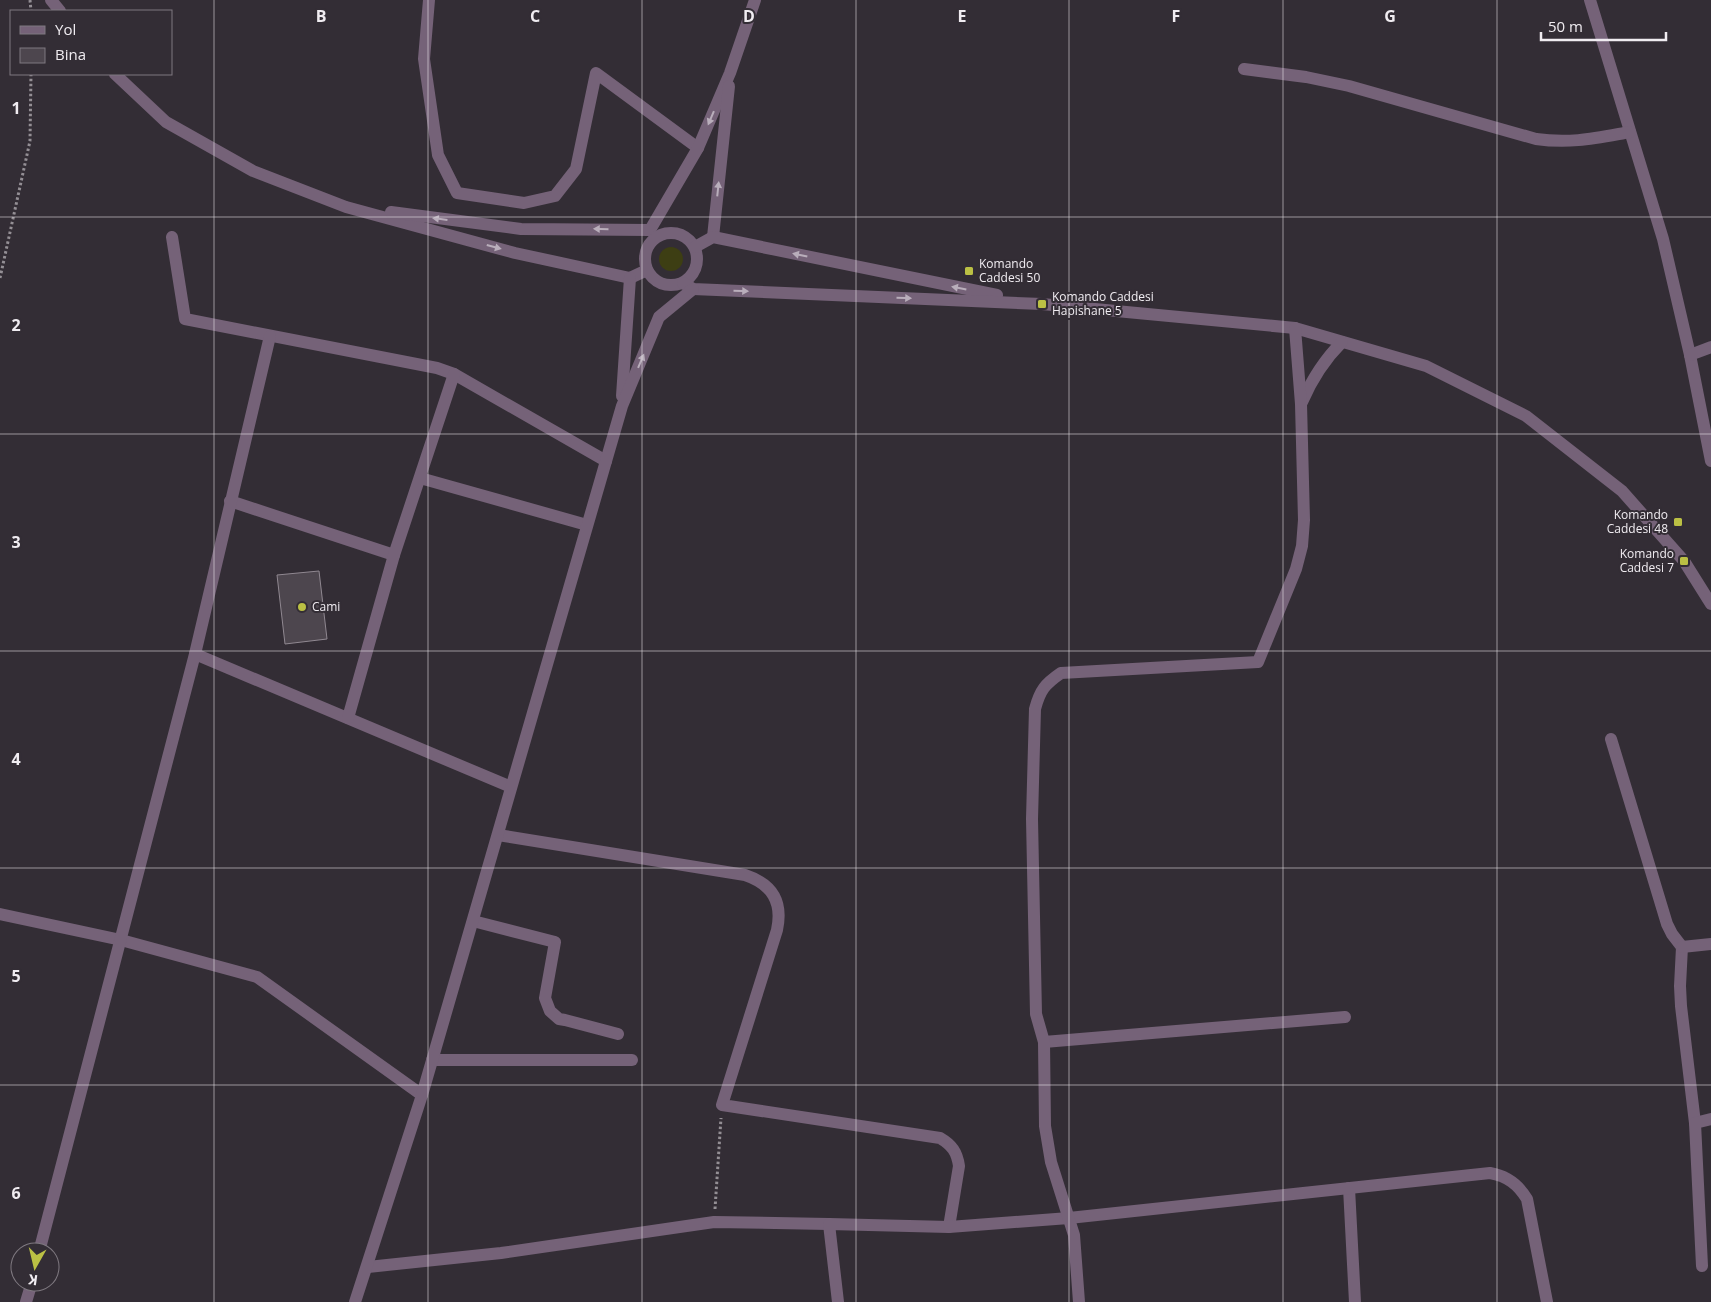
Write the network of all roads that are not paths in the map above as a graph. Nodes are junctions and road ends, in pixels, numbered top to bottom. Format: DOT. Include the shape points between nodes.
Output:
graph roads {
  1 [pos="51,0"];
  2 [pos="429,0"];
  3 [pos="755,0"];
  4 [pos="1590,0"];
  5 [pos="59,10"];
  6 [pos="1244,70"];
  7 [pos="730,73"];
  8 [pos="116,75"];
  9 [pos="1630,132"];
  10 [pos="698,148"];
  11 [pos="346,207"];
  12 [pos="653,234"];
  13 [pos="172,237"];
  14 [pos="713,237"];
  15 [pos="695,247"];
  16 [pos="647,270"];
  17 [pos="630,278"];
  18 [pos="688,286"];
  19 [pos="1042,304"];
  20 [pos="1295,328"];
  21 [pos="270,336"];
  22 [pos="1342,342"];
  23 [pos="1711,347"];
  24 [pos="1690,355"];
  25 [pos="454,374"];
  26 [pos="1301,404"];
  27 [pos="622,406"];
  28 [pos="606,461"];
  29 [pos="1711,461"];
  30 [pos="420,478"];
  31 [pos="230,502"];
  32 [pos="587,525"];
  33 [pos="394,555"];
  34 [pos="1711,604"];
  35 [pos="195,654"];
  36 [pos="348,718"];
  37 [pos="1611,739"];
  38 [pos="512,787"];
  39 [pos="498,835"];
  40 [pos="0,914"];
  41 [pos="473,921"];
  42 [pos="121,940"];
  43 [pos="1711,944"];
  44 [pos="1682,947"];
  45 [pos="1345,1017"];
  46 [pos="618,1034"];
  47 [pos="1044,1042"];
  48 [pos="432,1060"];
  49 [pos="632,1060"];
  50 [pos="422,1095"];
  51 [pos="1711,1119"];
  52 [pos="1695,1123"];
  53 [pos="1350,1188"];
  54 [pos="1069,1218"];
  55 [pos="829,1224"];
  56 [pos="949,1227"];
  57 [pos="42,1242"];
  58 [pos="1702,1266"];
  59 [pos="368,1267"];
  60 [pos="355,1302"];
  61 [pos="838,1302"];
  62 [pos="1079,1302"];
  63 [pos="1355,1302"];
  64 [pos="1547,1302"];
  1 -- 5 [label="street"];
  2 -- 10 [label="street" via="424,59 432,117 438,155 457,193 524,203 555,196 576,169 596,73"];
  3 -- 7 [label="street"];
  4 -- 9 [label="street"];
  6 -- 9 [label="street" via="1349,86 1536,139 1581,141"];
  7 -- 10 [label="street, one-way"];
  14 -- 7 [label="street, one-way"];
  8 -- 11 [label="street" via="166,122 253,171"];
  9 -- 24 [label="street" via="1663,239"];
  10 -- 12 [label="street"];
  12 -- 11 [label="street, one-way" via="521,229"];
  11 -- 17 [label="street, one-way" via="515,253"];
  12 -- 15 [label="street" via="683,235"];
  12 -- 16 [label="street" via="645,254"];
  13 -- 21 [label="street" via="185,319"];
  14 -- 15 [label="street"];
  19 -- 14 [label="street, one-way"];
  15 -- 18 [label="street" via="697,263"];
  16 -- 17 [label="street"];
  16 -- 18 [label="street" via="659,282"];
  17 -- 27 [label="street"];
  18 -- 19 [label="street, one-way"];
  27 -- 18 [label="street, one-way" via="660,317"];
  19 -- 20 [label="street"];
  20 -- 22 [label="street"];
  20 -- 26 [label="street"];
  21 -- 25 [label="street"];
  21 -- 31 [label="street"];
  22 -- 26 [label="street" via="1315,376"];
  22 -- 34 [label="street" via="1426,366 1526,416 1622,492 1684,561"];
  23 -- 24 [label="street"];
  24 -- 29 [label="street"];
  25 -- 28 [label="street"];
  25 -- 30 [label="street"];
  26 -- 47 [label="street" via="1302,546 1296,569 1258,662 1061,673 1040,693 1034,710 1032,819 1036,1014"];
  27 -- 28 [label="street"];
  28 -- 32 [label="street"];
  30 -- 32 [label="street"];
  30 -- 33 [label="street"];
  31 -- 33 [label="street"];
  31 -- 35 [label="street"];
  32 -- 38 [label="street"];
  33 -- 36 [label="street"];
  35 -- 36 [label="street"];
  35 -- 42 [label="street"];
  36 -- 38 [label="street"];
  37 -- 44 [label="street" via="1667,924"];
  38 -- 39 [label="street"];
  39 -- 41 [label="street"];
  39 -- 56 [label="street" via="745,875 767,887 778,906 778,930 722,1105 940,1138 948,1142 958,1157 959,1166"];
  40 -- 42 [label="street"];
  41 -- 46 [label="street" via="555,942 545,998 550,1011 559,1018"];
  41 -- 48 [label="street"];
  42 -- 50 [label="street" via="257,977"];
  42 -- 57 [label="street"];
  43 -- 44 [label="street"];
  44 -- 52 [label="street" via="1681,1006"];
  45 -- 47 [label="street"];
  47 -- 54 [label="street" via="1045,1126 1051,1162"];
  48 -- 49 [label="street"];
  48 -- 50 [label="street"];
  50 -- 59 [label="street"];
  51 -- 52 [label="street"];
  52 -- 58 [label="street"];
  53 -- 54 [label="street"];
  53 -- 63 [label="street"];
  53 -- 64 [label="street" via="1490,1172 1502,1175 1521,1189 1527,1199"];
  54 -- 56 [label="street"];
  54 -- 62 [label="street" via="1074,1235"];
  55 -- 56 [label="street"];
  55 -- 59 [label="street" via="714,1222 501,1253"];
  55 -- 61 [label="street"];
  59 -- 60 [label="street"];
}
